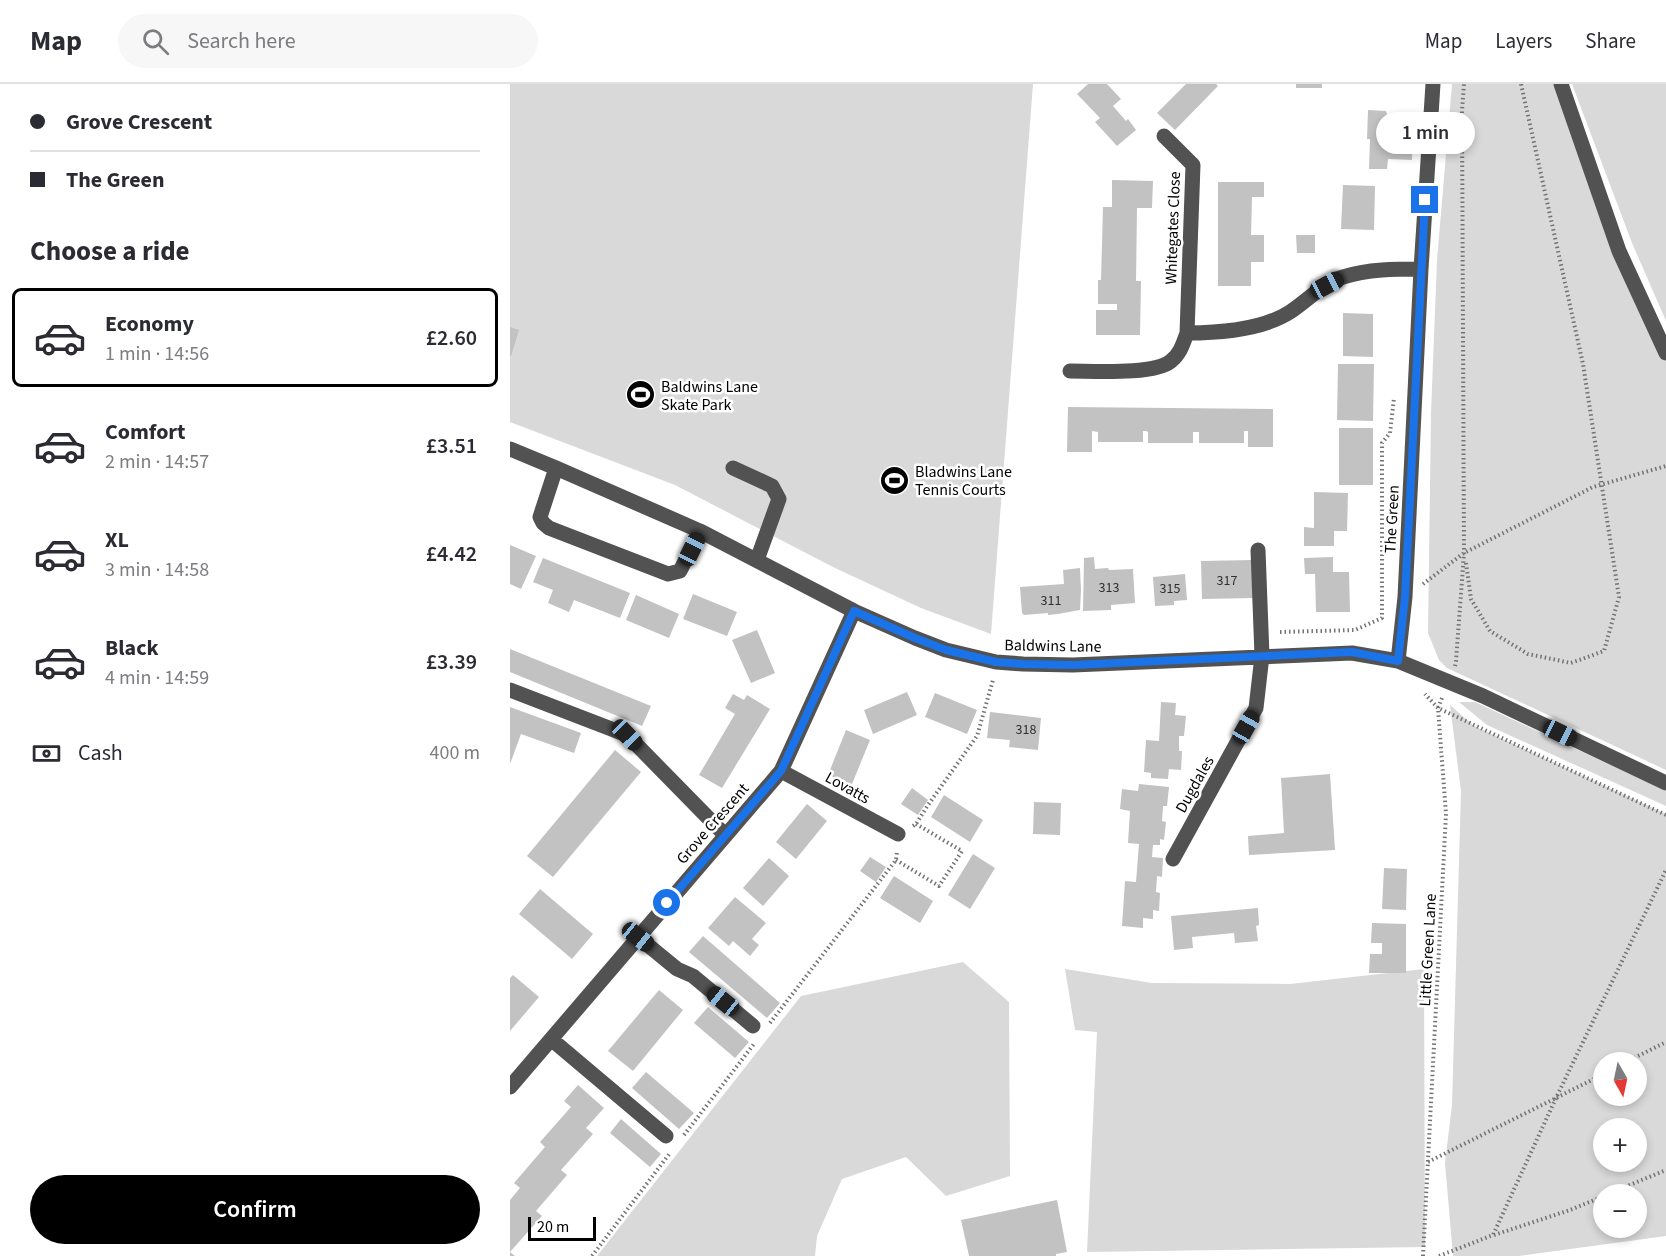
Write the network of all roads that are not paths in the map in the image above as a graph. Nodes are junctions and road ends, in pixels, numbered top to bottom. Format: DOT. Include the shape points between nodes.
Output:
graph roads {
  1 [pos="1433,84"];
  2 [pos="1561,84"];
  3 [pos="1164,136"];
  4 [pos="1421,269"];
  5 [pos="1187,333"];
  6 [pos="1666,353"];
  7 [pos="1070,371"];
  8 [pos="510,449"];
  9 [pos="556,468"];
  10 [pos="734,468"];
  11 [pos="700,531"];
  12 [pos="1258,550"];
  13 [pos="757,560"];
  14 [pos="854,611"];
  15 [pos="1262,656"];
  16 [pos="1398,661"];
  17 [pos="510,690"];
  18 [pos="781,771"];
  19 [pos="1666,783"];
  20 [pos="898,834"];
  21 [pos="725,835"];
  22 [pos="1173,859"];
  23 [pos="638,937"];
  24 [pos="761,1025"];
  25 [pos="551,1039"];
  26 [pos="510,1087"];
  27 [pos="671,1141"];
  1 -- 4 [label="street, The Green"];
  2 -- 6 [label="street" via="1619,251"];
  3 -- 5 [label="street, Whitegates Close" via="1193,165"];
  4 -- 5 [label="street" via="1342,277 1287,314 1268,322 1212,333"];
  4 -- 16 [label="street, The Green" via="1405,597"];
  5 -- 7 [label="street, Whitegates Close" via="1180,352 1170,363 1139,370"];
  8 -- 9 [label="street, Baldwins Lane"];
  9 -- 11 [label="street, Baldwins Lane"];
  9 -- 11 [label="street" via="540,517 549,528 668,574 680,571"];
  10 -- 13 [label="street" via="772,486 779,499"];
  11 -- 13 [label="street, Baldwins Lane"];
  12 -- 15 [label="street, Dugdales"];
  13 -- 14 [label="street, Baldwins Lane"];
  14 -- 15 [label="street, Baldwins Lane" via="946,650 996,662 1073,665"];
  14 -- 18 [label="street, Grove Crescent"];
  15 -- 16 [label="street, Baldwins Lane" via="1352,652"];
  15 -- 22 [label="street, Dugdales" via="1256,708"];
  16 -- 19 [label="street" via="1483,696"];
  17 -- 21 [label="street" via="627,735"];
  18 -- 20 [label="street, Lovatts"];
  18 -- 21 [label="street, Grove Crescent"];
  21 -- 23 [label="street, Grove Crescent"];
  23 -- 24 [label="street" via="677,969 693,976"];
  23 -- 25 [label="street, Grove Crescent"];
  25 -- 26 [label="street, Grove Crescent"];
  25 -- 27 [label="street"];
}
